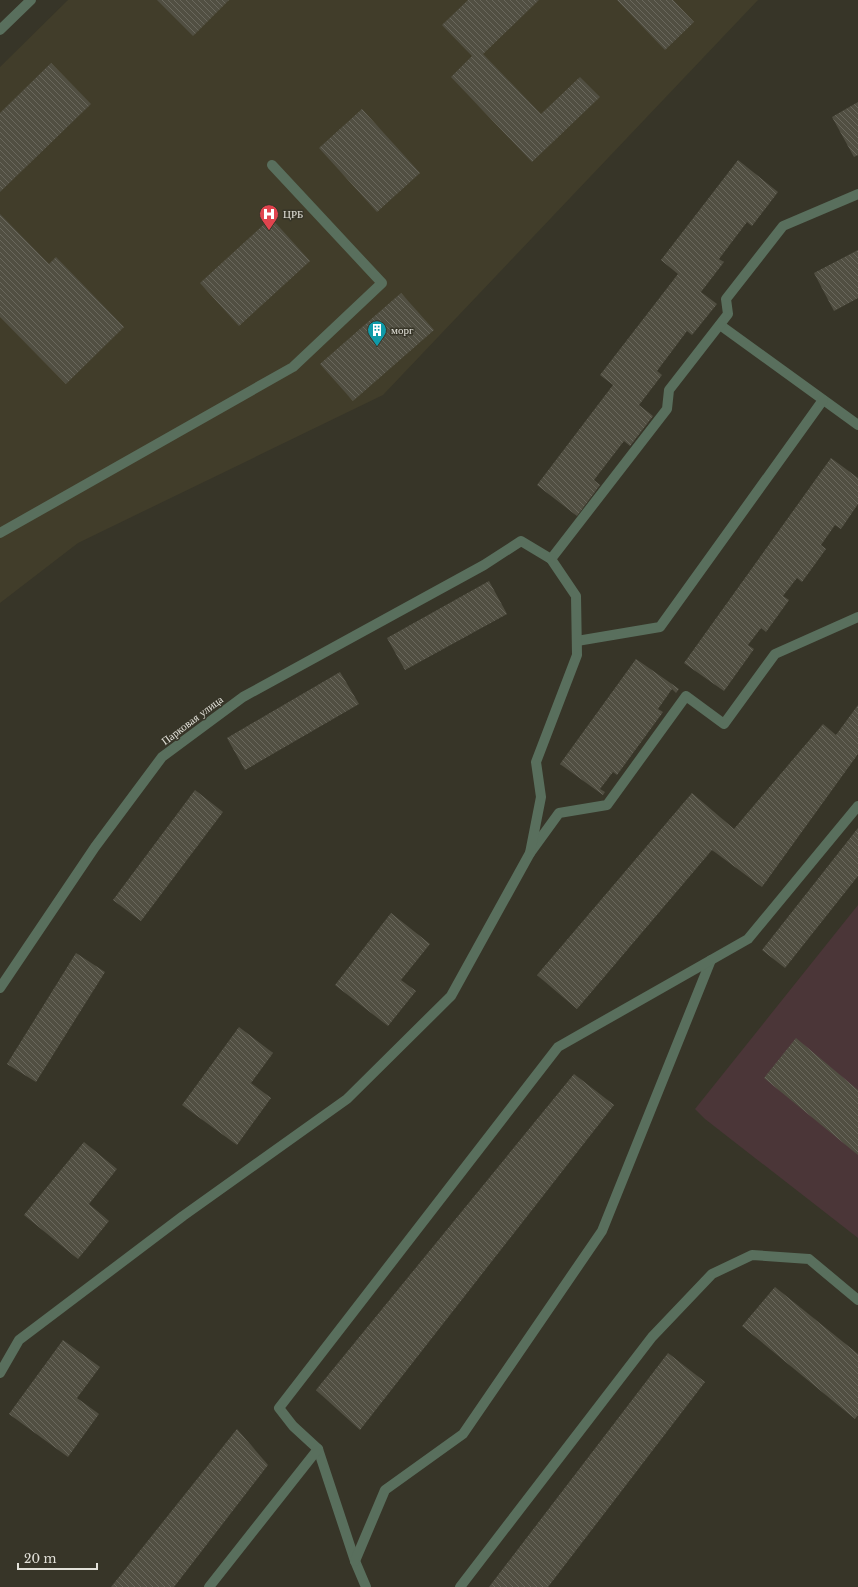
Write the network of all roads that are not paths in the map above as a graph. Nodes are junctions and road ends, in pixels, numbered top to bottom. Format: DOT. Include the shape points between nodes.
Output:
graph roads {
  1 [pos="31,0"];
  2 [pos="0,30"];
  3 [pos="272,165"];
  4 [pos="858,194"];
  5 [pos="720,325"];
  6 [pos="824,400"];
  7 [pos="858,425"];
  8 [pos="0,533"];
  9 [pos="552,559"];
  10 [pos="858,616"];
  11 [pos="577,641"];
  12 [pos="858,806"];
  13 [pos="530,853"];
  14 [pos="711,960"];
  15 [pos="0,988"];
  16 [pos="858,1300"];
  17 [pos="0,1373"];
  18 [pos="318,1449"];
  19 [pos="355,1561"];
  20 [pos="209,1587"];
  21 [pos="366,1587"];
  22 [pos="460,1587"];
  1 -- 2 [label="street"];
  3 -- 8 [label="street" via="382,283 293,367"];
  4 -- 5 [label="street" via="783,226 726,299 728,314"];
  5 -- 6 [label="street"];
  5 -- 9 [label="street" via="669,390 667,409"];
  6 -- 7 [label="street"];
  6 -- 11 [label="street" via="660,627"];
  9 -- 11 [label="street" via="576,596"];
  9 -- 15 [label="street, Парковая улица" via="521,541 484,565 243,697 162,757 94,847"];
  10 -- 13 [label="street" via="775,654 724,724 686,696 607,805 559,813"];
  11 -- 13 [label="street" via="577,655 536,762 541,796"];
  12 -- 14 [label="street" via="748,939"];
  13 -- 17 [label="street" via="451,996 347,1099 183,1216 19,1340"];
  14 -- 18 [label="street" via="558,1047 279,1408 293,1426"];
  14 -- 19 [label="street" via="602,1231 463,1434 384,1490"];
  16 -- 22 [label="street" via="809,1259 752,1255 712,1274 652,1337"];
  18 -- 19 [label="street"];
  18 -- 20 [label="street"];
  19 -- 21 [label="street"];
}
